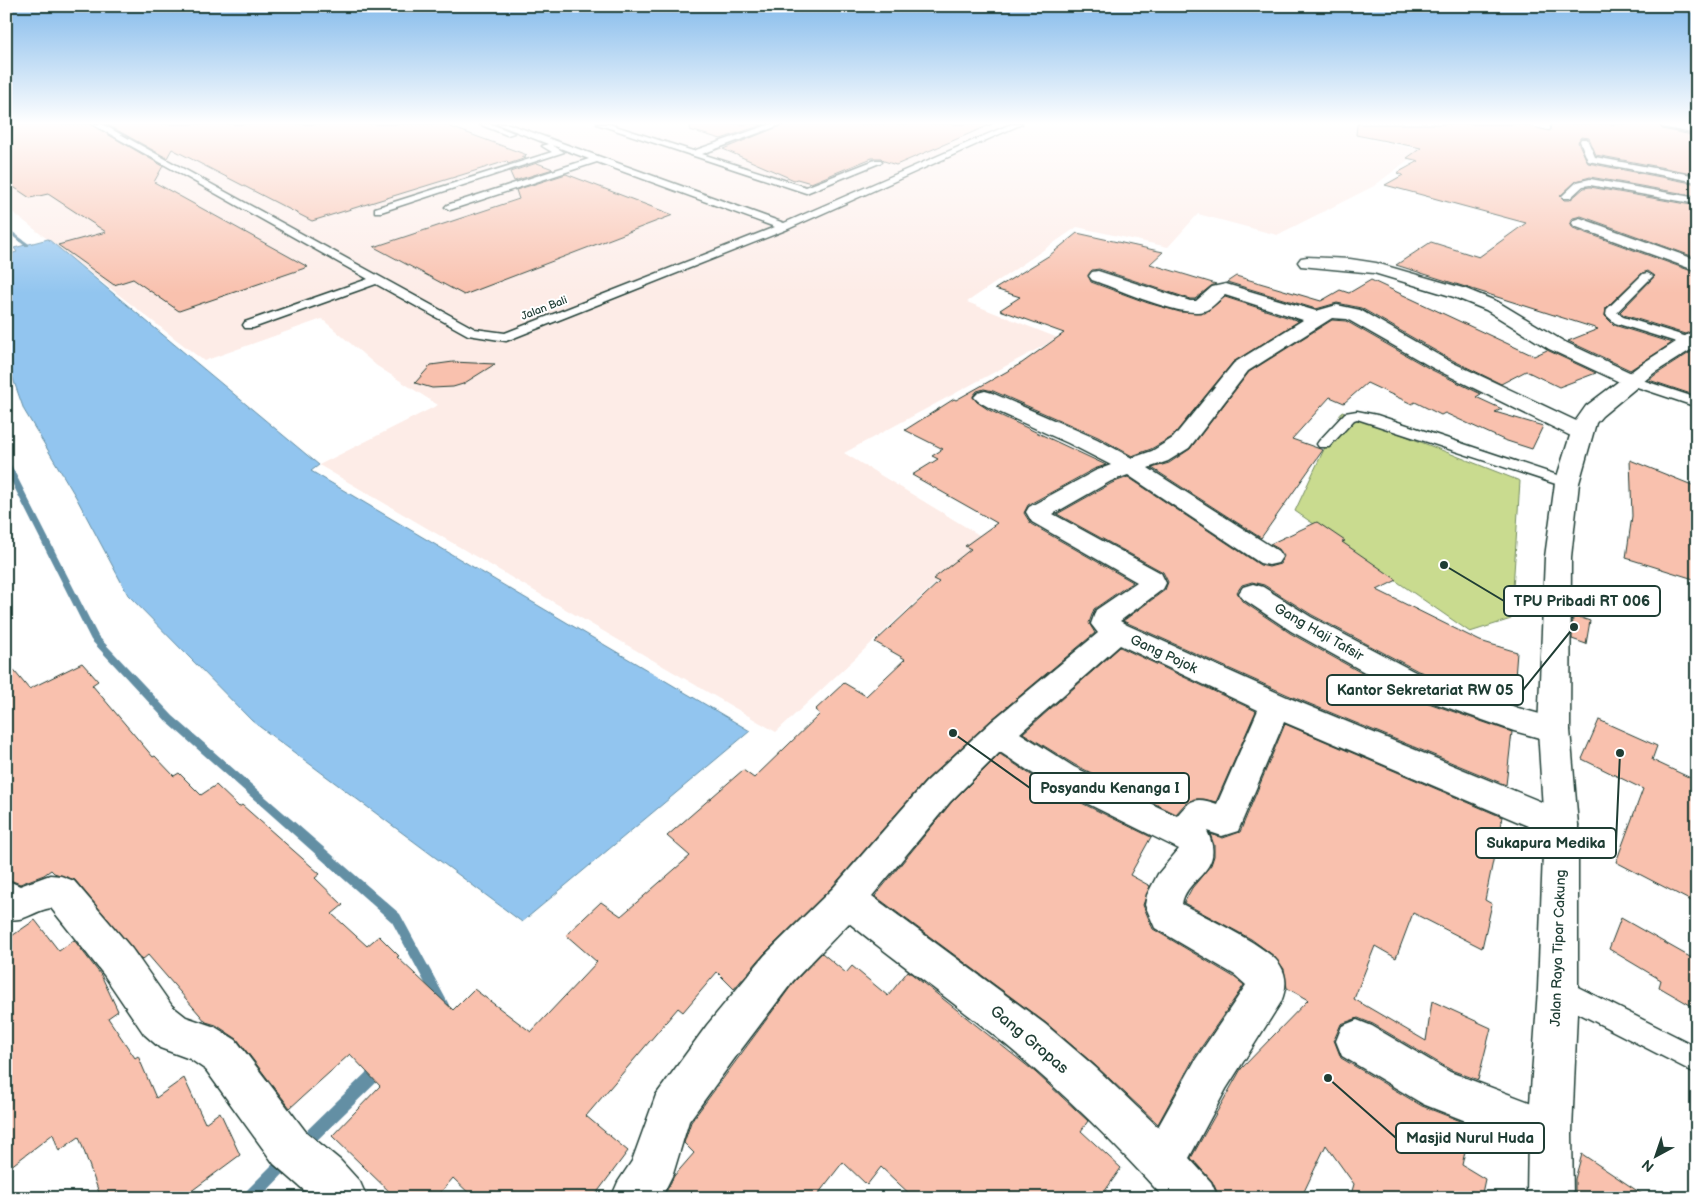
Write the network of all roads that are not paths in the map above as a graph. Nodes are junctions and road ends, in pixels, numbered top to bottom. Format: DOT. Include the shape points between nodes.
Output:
graph roads {
  1 [pos="198,180"];
  2 [pos="472,180"];
  3 [pos="531,180"];
  4 [pos="656,180"];
  5 [pos="775,180"];
  6 [pos="831,180"];
  7 [pos="890,180"];
  8 [pos="1567,196"];
  9 [pos="1697,201"];
  10 [pos="450,206"];
  11 [pos="378,210"];
  12 [pos="1580,223"];
  13 [pos="784,227"];
  14 [pos="1307,262"];
  15 [pos="1697,266"];
  16 [pos="1098,276"];
  17 [pos="1647,276"];
  18 [pos="376,280"];
  19 [pos="1317,318"];
  20 [pos="249,325"];
  21 [pos="1693,340"];
  22 [pos="1633,381"];
  23 [pos="985,397"];
  24 [pos="1697,404"];
  25 [pos="1581,432"];
  26 [pos="1324,444"];
  27 [pos="1130,467"];
  28 [pos="1568,483"];
  29 [pos="1269,557"];
  30 [pos="1253,593"];
  31 [pos="1117,632"];
  32 [pos="1276,705"];
  33 [pos="1554,730"];
  34 [pos="998,735"];
  35 [pos="1562,825"];
  36 [pos="1183,835"];
  37 [pos="6,896"];
  38 [pos="847,899"];
  39 [pos="1558,989"];
  40 [pos="1357,1041"];
  41 [pos="1697,1061"];
  42 [pos="1550,1132"];
  43 [pos="1163,1162"];
  44 [pos="334,1187"];
  45 [pos="634,1198"];
  46 [pos="1195,1198"];
  47 [pos="1550,1198"];
  1 -- 18 [label="lane, Jalan Bali"];
  2 -- 11 [label="lane"];
  3 -- 10 [label="lane"];
  4 -- 13 [label="lane"];
  5 -- 6 [label="lane" via="806,190"];
  7 -- 13 [label="lane, Jalan Bali"];
  8 -- 9 [label="lane" via="1580,184 1590,182"];
  12 -- 15 [label="street"];
  13 -- 18 [label="lane, Jalan Bali" via="506,337 472,332"];
  14 -- 22 [label="street" via="1376,268 1460,294 1492,306 1556,345"];
  16 -- 19 [label="street" via="1186,306 1202,305 1224,289"];
  17 -- 21 [label="lane" via="1611,311 1612,315 1619,320"];
  18 -- 20 [label="lane"];
  19 -- 25 [label="street" via="1337,311 1353,314 1440,364"];
  19 -- 27 [label="street" via="1241,367 1181,443 1160,456"];
  21 -- 22 [label="street, Jalan Raya Tipar Cakung"];
  22 -- 24 [label="lane"];
  22 -- 25 [label="street, Jalan Raya Tipar Cakung" via="1594,410"];
  23 -- 27 [label="street"];
  25 -- 28 [label="street, Jalan Raya Tipar Cakung"];
  26 -- 28 [label="lane" via="1350,416 1357,415"];
  27 -- 29 [label="street"];
  27 -- 31 [label="street" via="1103,476 1038,512 1040,517 1152,579 1153,583 1145,590 1106,617 1105,624"];
  28 -- 33 [label="street, Jalan Raya Tipar Cakung" via="1558,557"];
  30 -- 33 [label="street, Gang Haji Tafsir" via="1301,624 1406,681"];
  31 -- 32 [label="street, Gang Pojok"];
  31 -- 34 [label="street, Gang Pojok"];
  32 -- 35 [label="street, Gang Pojok"];
  32 -- 36 [label="street" via="1226,821 1199,813"];
  33 -- 35 [label="street, Jalan Raya Tipar Cakung"];
  34 -- 36 [label="street" via="1062,776"];
  34 -- 38 [label="street, Gang Pojok" via="938,792"];
  35 -- 39 [label="street, Jalan Raya Tipar Cakung"];
  36 -- 43 [label="street" via="1194,840 1196,851 1170,887 1163,901 1164,910 1168,916 1249,962 1266,978 1267,988 1211,1074"];
  37 -- 44 [label="street" via="16,903 48,892 61,893 118,962 158,1020 174,1034 200,1042 221,1055 290,1148"];
  38 -- 43 [label="street, Gang Gropas" via="1005,1019"];
  38 -- 45 [label="street, Gang Pojok" via="779,968 671,1110 650,1174"];
  39 -- 41 [label="lane"];
  39 -- 42 [label="street, Jalan Raya Tipar Cakung"];
  40 -- 42 [label="street" via="1438,1089"];
  42 -- 47 [label="street, Jalan Raya Tipar Cakung"];
  43 -- 46 [label="street, Gang Gropas"];
}
